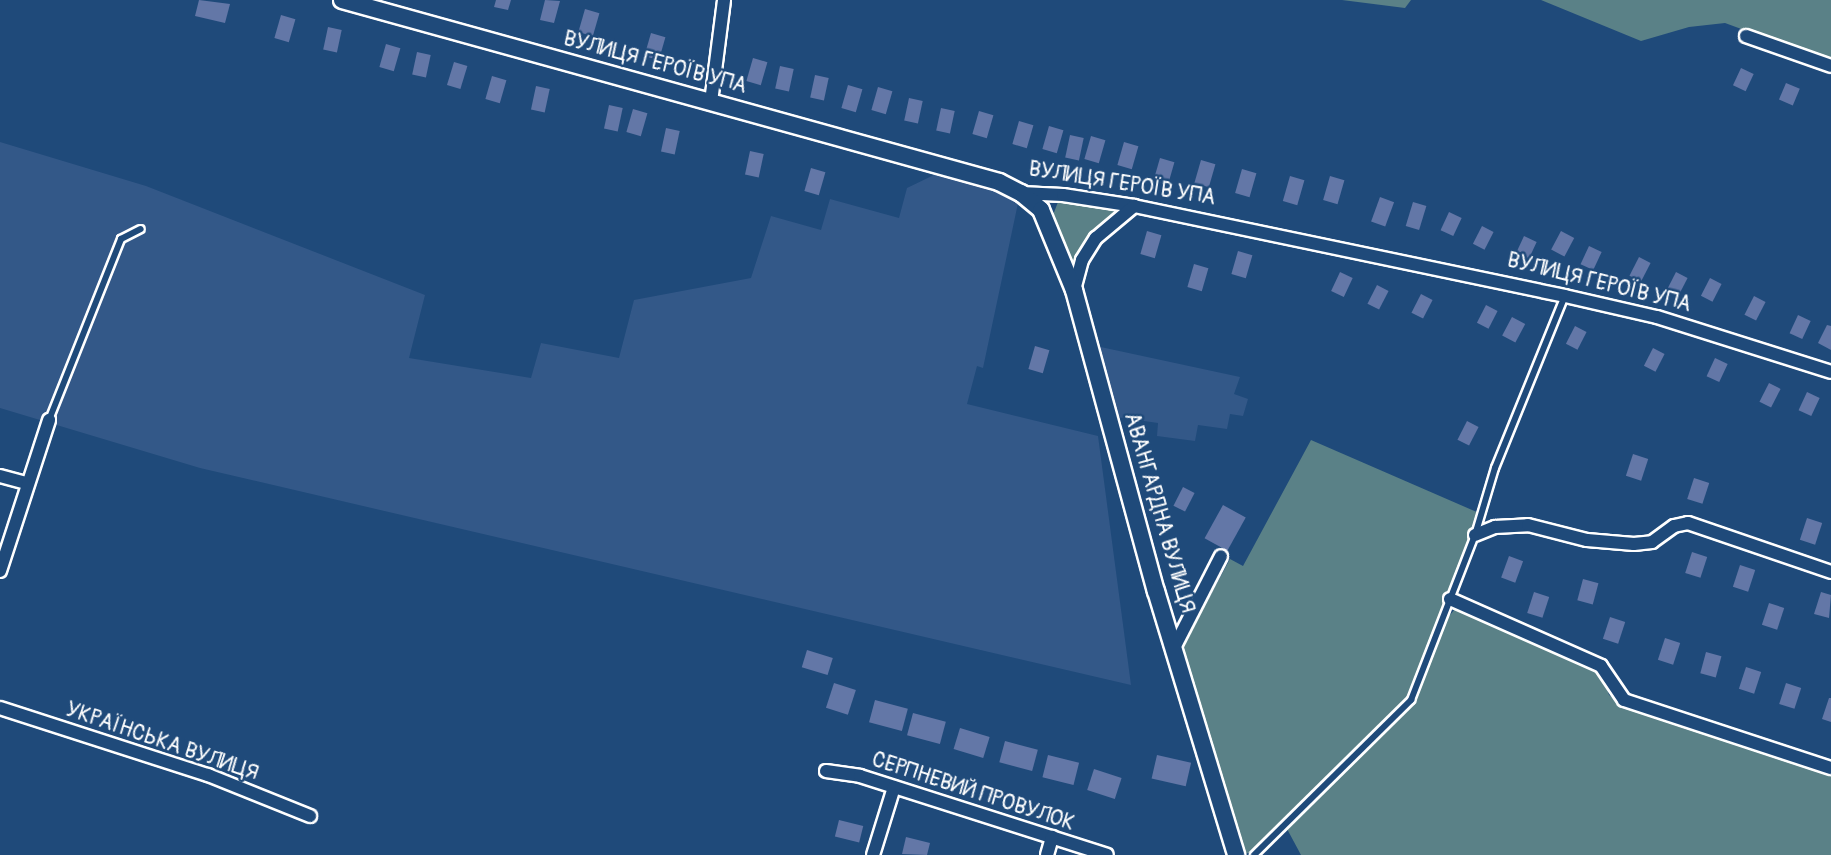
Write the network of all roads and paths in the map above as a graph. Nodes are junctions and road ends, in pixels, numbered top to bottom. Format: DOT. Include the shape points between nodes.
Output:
graph roads {
  1 [pos="342,0"];
  2 [pos="723,0"];
  3 [pos="1746,36"];
  4 [pos="1831,66"];
  5 [pos="711,102"];
  6 [pos="1022,193"];
  7 [pos="1134,206"];
  8 [pos="141,229"];
  9 [pos="1074,291"];
  10 [pos="1565,296"];
  11 [pos="1831,372"];
  12 [pos="49,420"];
  13 [pos="0,476"];
  14 [pos="27,483"];
  15 [pos="1475,535"];
  16 [pos="1221,556"];
  17 [pos="0,571"];
  18 [pos="1831,572"];
  19 [pos="1450,599"];
  20 [pos="1174,648"];
  21 [pos="0,708"];
  22 [pos="1831,768"];
  23 [pos="826,771"];
  24 [pos="894,787"];
  25 [pos="310,816"];
  26 [pos="1052,837"];
  27 [pos="873,855"];
  28 [pos="1047,855"];
  29 [pos="1107,855"];
  30 [pos="1236,855"];
  31 [pos="1254,855"];
  1 -- 5 [label="street, ВУЛИЦЯ ГЕРОЇВ УПА"];
  2 -- 5 [label="street"];
  3 -- 4 [label="street"];
  5 -- 6 [label="street, ВУЛИЦЯ ГЕРОЇВ УПА" via="999,182"];
  6 -- 7 [label="street, ВУЛИЦЯ ГЕРОЇВ УПА"];
  6 -- 9 [label="street, АВАНГАРДНА ВУЛИЦЯ" via="1041,210"];
  7 -- 9 [label="street" via="1096,238 1082,260"];
  7 -- 10 [label="street, ВУЛИЦЯ ГЕРОЇВ УПА"];
  8 -- 12 [label="lane" via="121,239"];
  9 -- 20 [label="street, АВАНГАРДНА ВУЛИЦЯ"];
  10 -- 11 [label="street, ВУЛИЦЯ ГЕРОЇВ УПА" via="1656,317"];
  10 -- 15 [label="lane" via="1495,468"];
  12 -- 14 [label="street"];
  13 -- 14 [label="street"];
  14 -- 17 [label="street"];
  15 -- 18 [label="street" via="1495,527 1527,525 1587,540 1634,544 1652,542 1674,526 1688,523"];
  15 -- 19 [label="lane"];
  16 -- 20 [label="street"];
  19 -- 22 [label="street" via="1601,666 1624,700"];
  19 -- 31 [label="lane" via="1411,700"];
  20 -- 30 [label="street, АВАНГАРДНА ВУЛИЦЯ"];
  21 -- 25 [label="street, УКРАЇНСЬКА ВУЛИЦЯ" via="208,776"];
  23 -- 24 [label="street, СЕРПНЕВИЙ ПРОВУЛОК"];
  24 -- 26 [label="street, СЕРПНЕВИЙ ПРОВУЛОК"];
  24 -- 27 [label="street"];
  26 -- 28 [label="street"];
  26 -- 29 [label="street, СЕРПНЕВИЙ ПРОВУЛОК"];
}
